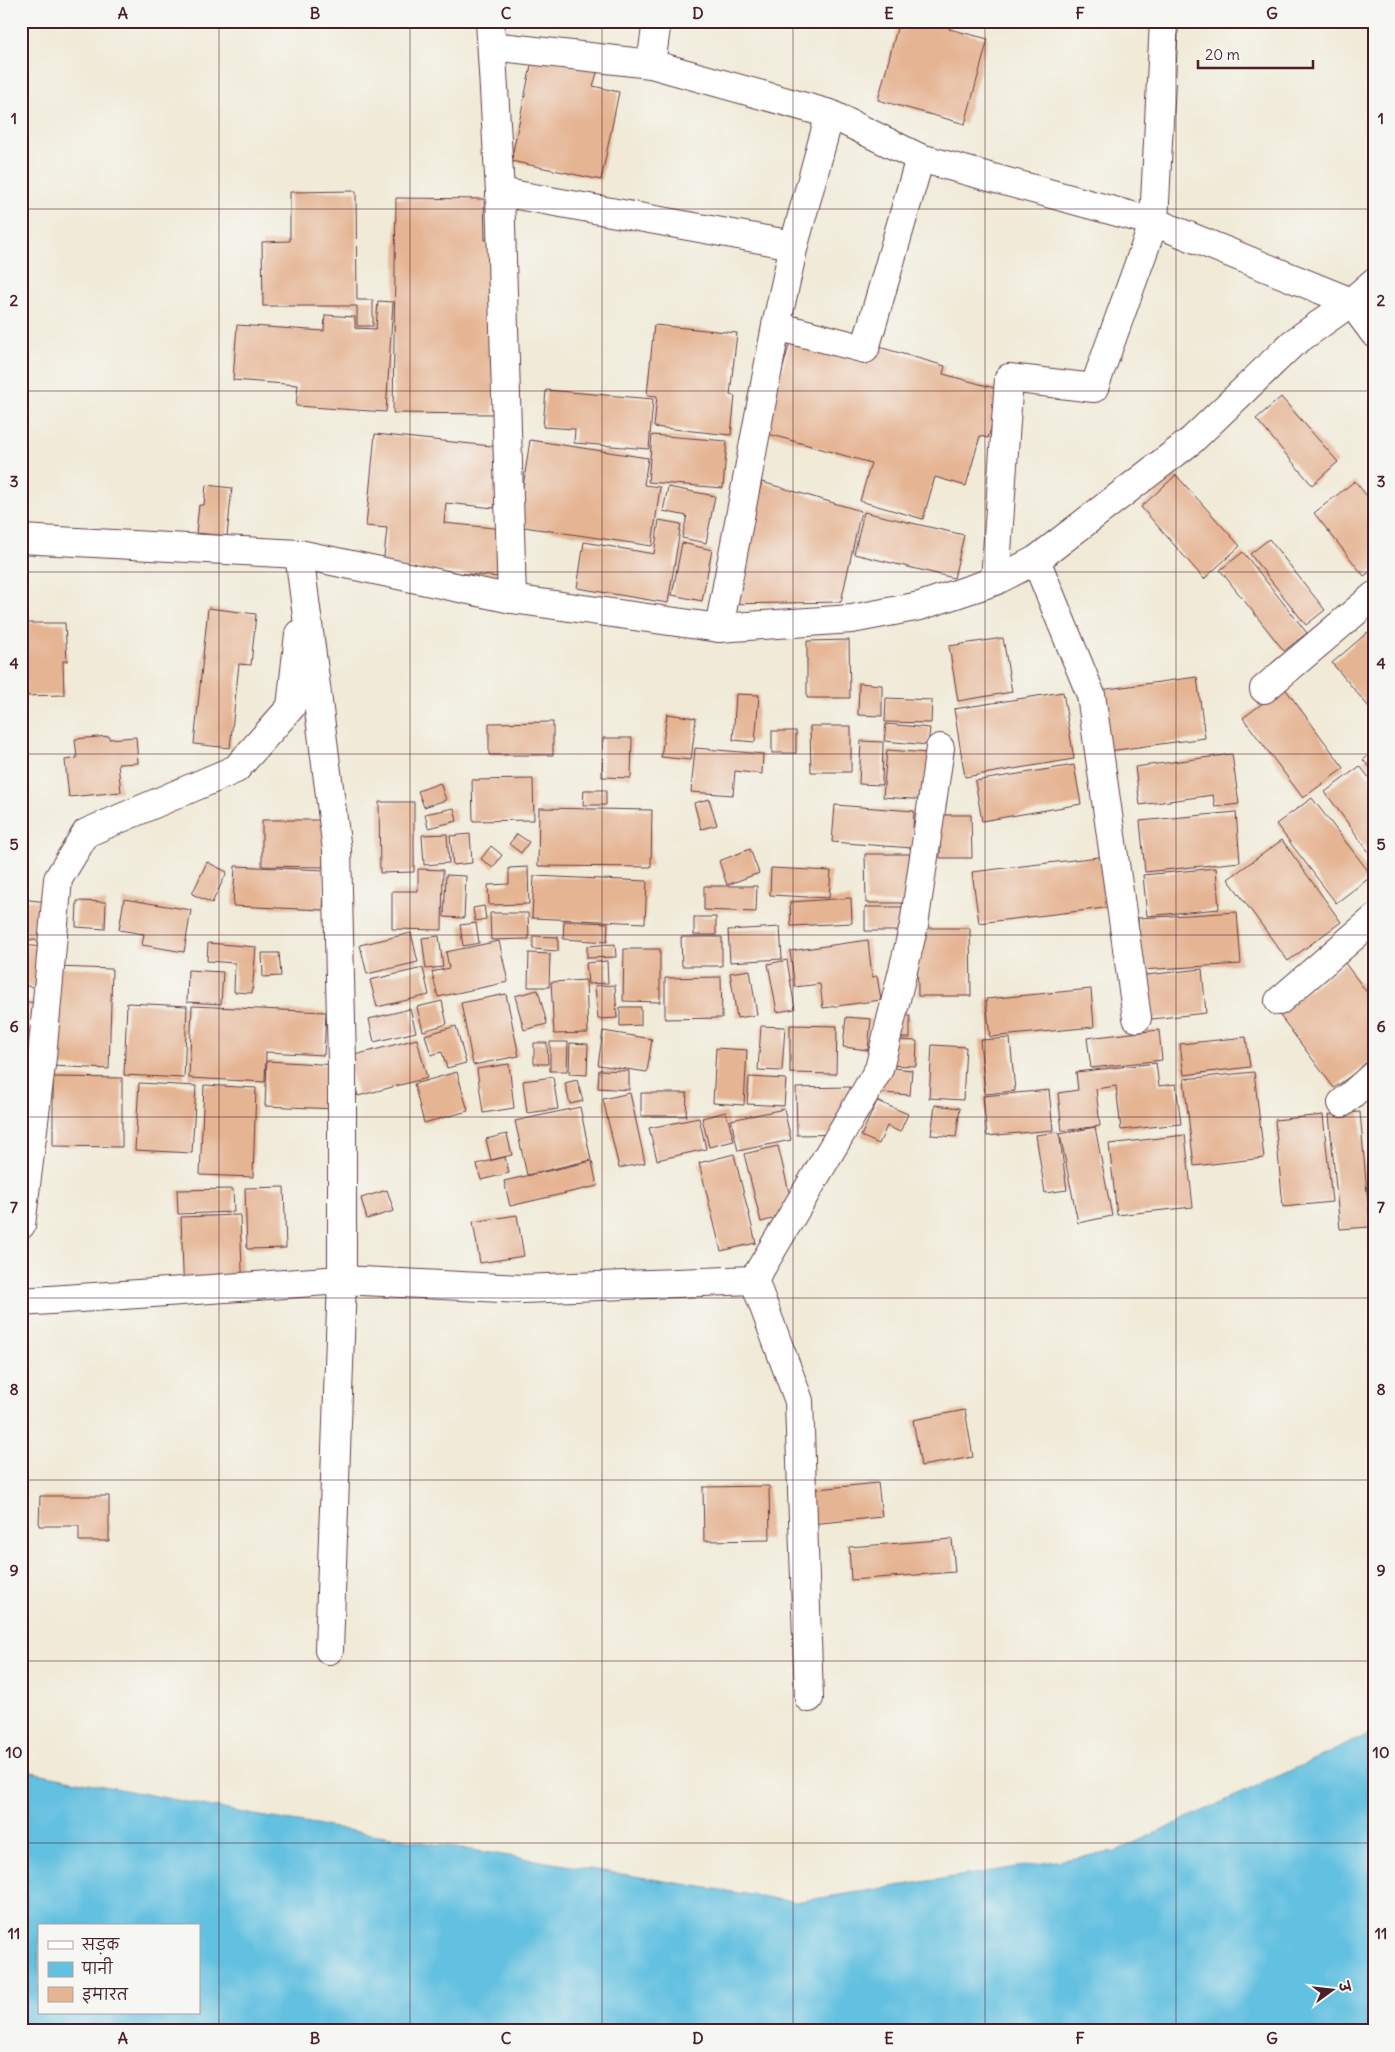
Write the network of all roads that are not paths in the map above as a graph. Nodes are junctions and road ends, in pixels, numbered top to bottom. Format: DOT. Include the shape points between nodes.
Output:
graph roads {
  1 [pos="657,21"];
  2 [pos="1164,21"];
  3 [pos="491,34"];
  4 [pos="651,64"];
  5 [pos="830,114"];
  6 [pos="920,158"];
  7 [pos="500,192"];
  8 [pos="1154,222"];
  9 [pos="794,245"];
  10 [pos="1374,282"];
  11 [pos="1351,302"];
  12 [pos="776,326"];
  13 [pos="1374,333"];
  14 [pos="21,539"];
  15 [pos="300,554"];
  16 [pos="1036,560"];
  17 [pos="995,581"];
  18 [pos="304,588"];
  19 [pos="1374,596"];
  20 [pos="512,599"];
  21 [pos="719,628"];
  22 [pos="1264,689"];
  23 [pos="940,748"];
  24 [pos="1374,919"];
  25 [pos="1279,1001"];
  26 [pos="1137,1018"];
  27 [pos="1374,1075"];
  28 [pos="1342,1103"];
  29 [pos="21,1225"];
  30 [pos="342,1280"];
  31 [pos="754,1280"];
  32 [pos="21,1302"];
  33 [pos="329,1650"];
  34 [pos="809,1698"];
  1 -- 4 [label="street"];
  2 -- 8 [label="street"];
  3 -- 4 [label="street"];
  3 -- 7 [label="street"];
  4 -- 5 [label="street"];
  5 -- 6 [label="street"];
  5 -- 9 [label="street"];
  6 -- 8 [label="street"];
  6 -- 12 [label="street" via="865,349"];
  7 -- 9 [label="street"];
  7 -- 20 [label="street"];
  8 -- 11 [label="street"];
  8 -- 17 [label="street" via="1094,388 1009,378"];
  9 -- 12 [label="street"];
  10 -- 11 [label="street"];
  11 -- 13 [label="street"];
  11 -- 16 [label="street" via="1292,344 1192,440"];
  12 -- 21 [label="street"];
  14 -- 15 [label="street"];
  15 -- 18 [label="street"];
  15 -- 20 [label="street"];
  16 -- 17 [label="street"];
  16 -- 26 [label="street" via="1091,695"];
  17 -- 21 [label="street" via="920,606 852,619"];
  18 -- 29 [label="street" via="291,707 236,769 86,834 58,879 42,1057"];
  18 -- 30 [label="street" via="337,850"];
  19 -- 22 [label="street"];
  20 -- 21 [label="street"];
  23 -- 31 [label="street" via="914,925 879,1069"];
  24 -- 25 [label="street"];
  27 -- 28 [label="street"];
  30 -- 31 [label="street" via="522,1289"];
  30 -- 32 [label="street"];
  30 -- 33 [label="street"];
  31 -- 34 [label="street" via="799,1401"];
}
